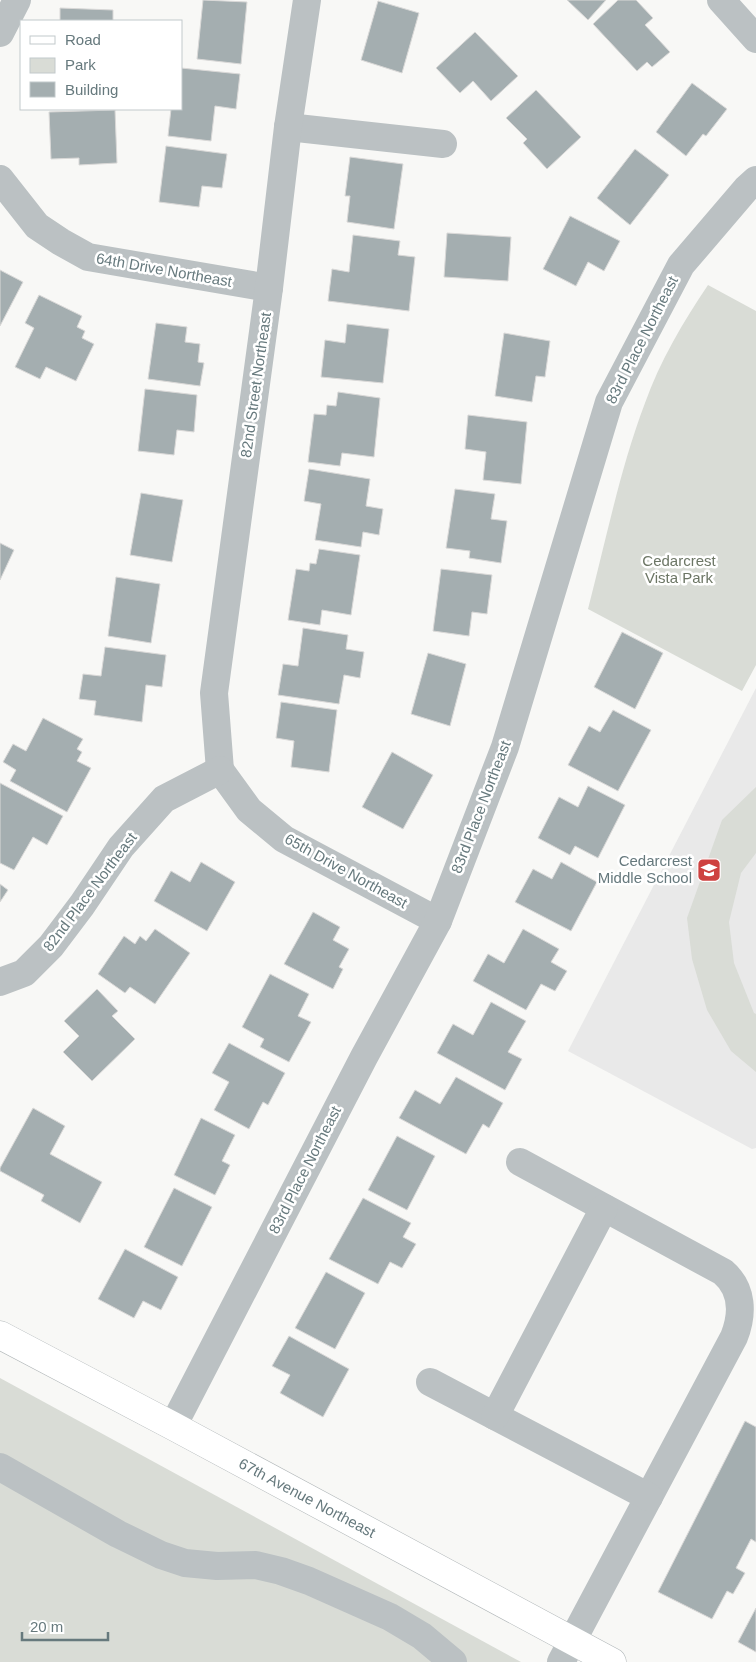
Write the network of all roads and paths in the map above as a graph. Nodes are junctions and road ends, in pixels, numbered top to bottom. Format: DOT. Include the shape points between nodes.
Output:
graph roads {
  1 [pos="17,0"];
  2 [pos="307,0"];
  3 [pos="721,0"];
  4 [pos="0,33"];
  5 [pos="756,39"];
  6 [pos="288,127"];
  7 [pos="443,144"];
  8 [pos="0,179"];
  9 [pos="756,180"];
  10 [pos="269,288"];
  11 [pos="220,770"];
  12 [pos="438,921"];
  13 [pos="4,981"];
  14 [pos="520,1162"];
  15 [pos="604,1208"];
  16 [pos="0,1335"];
  17 [pos="430,1382"];
  18 [pos="495,1416"];
  19 [pos="174,1426"];
  20 [pos="0,1467"];
  21 [pos="649,1497"];
  22 [pos="567,1651"];
  23 [pos="453,1662"];
  24 [pos="612,1662"];
  1 -- 4 [label="street"];
  2 -- 6 [label="street, 82nd Street Northeast"];
  3 -- 5 [label="street"];
  6 -- 7 [label="street"];
  6 -- 10 [label="street, 82nd Street Northeast"];
  8 -- 10 [label="street, 64th Drive Northeast" via="36,226 88,257"];
  9 -- 12 [label="street, 83rd Place Northeast" via="681,265 609,402 505,747"];
  10 -- 11 [label="street, 82nd Street Northeast" via="214,693"];
  11 -- 12 [label="street, 65th Drive Northeast" via="249,810 284,838"];
  11 -- 13 [label="street, 82nd Place Northeast" via="164,799 120,847 51,946 24,973"];
  12 -- 19 [label="street, 83rd Place Northeast" via="364,1057"];
  14 -- 15 [label="street"];
  15 -- 18 [label="street"];
  15 -- 21 [label="street" via="723,1272 731,1279 739,1298 741,1312 734,1337"];
  16 -- 19 [label="main road, 67th Avenue Northeast"];
  17 -- 18 [label="street"];
  18 -- 21 [label="street"];
  19 -- 22 [label="main road, 67th Avenue Northeast"];
  20 -- 23 [label="street" via="161,1556 186,1563 256,1566 309,1581 390,1617 422,1636"];
  21 -- 22 [label="street"];
  22 -- 24 [label="main road, 67th Avenue Northeast"];
}
